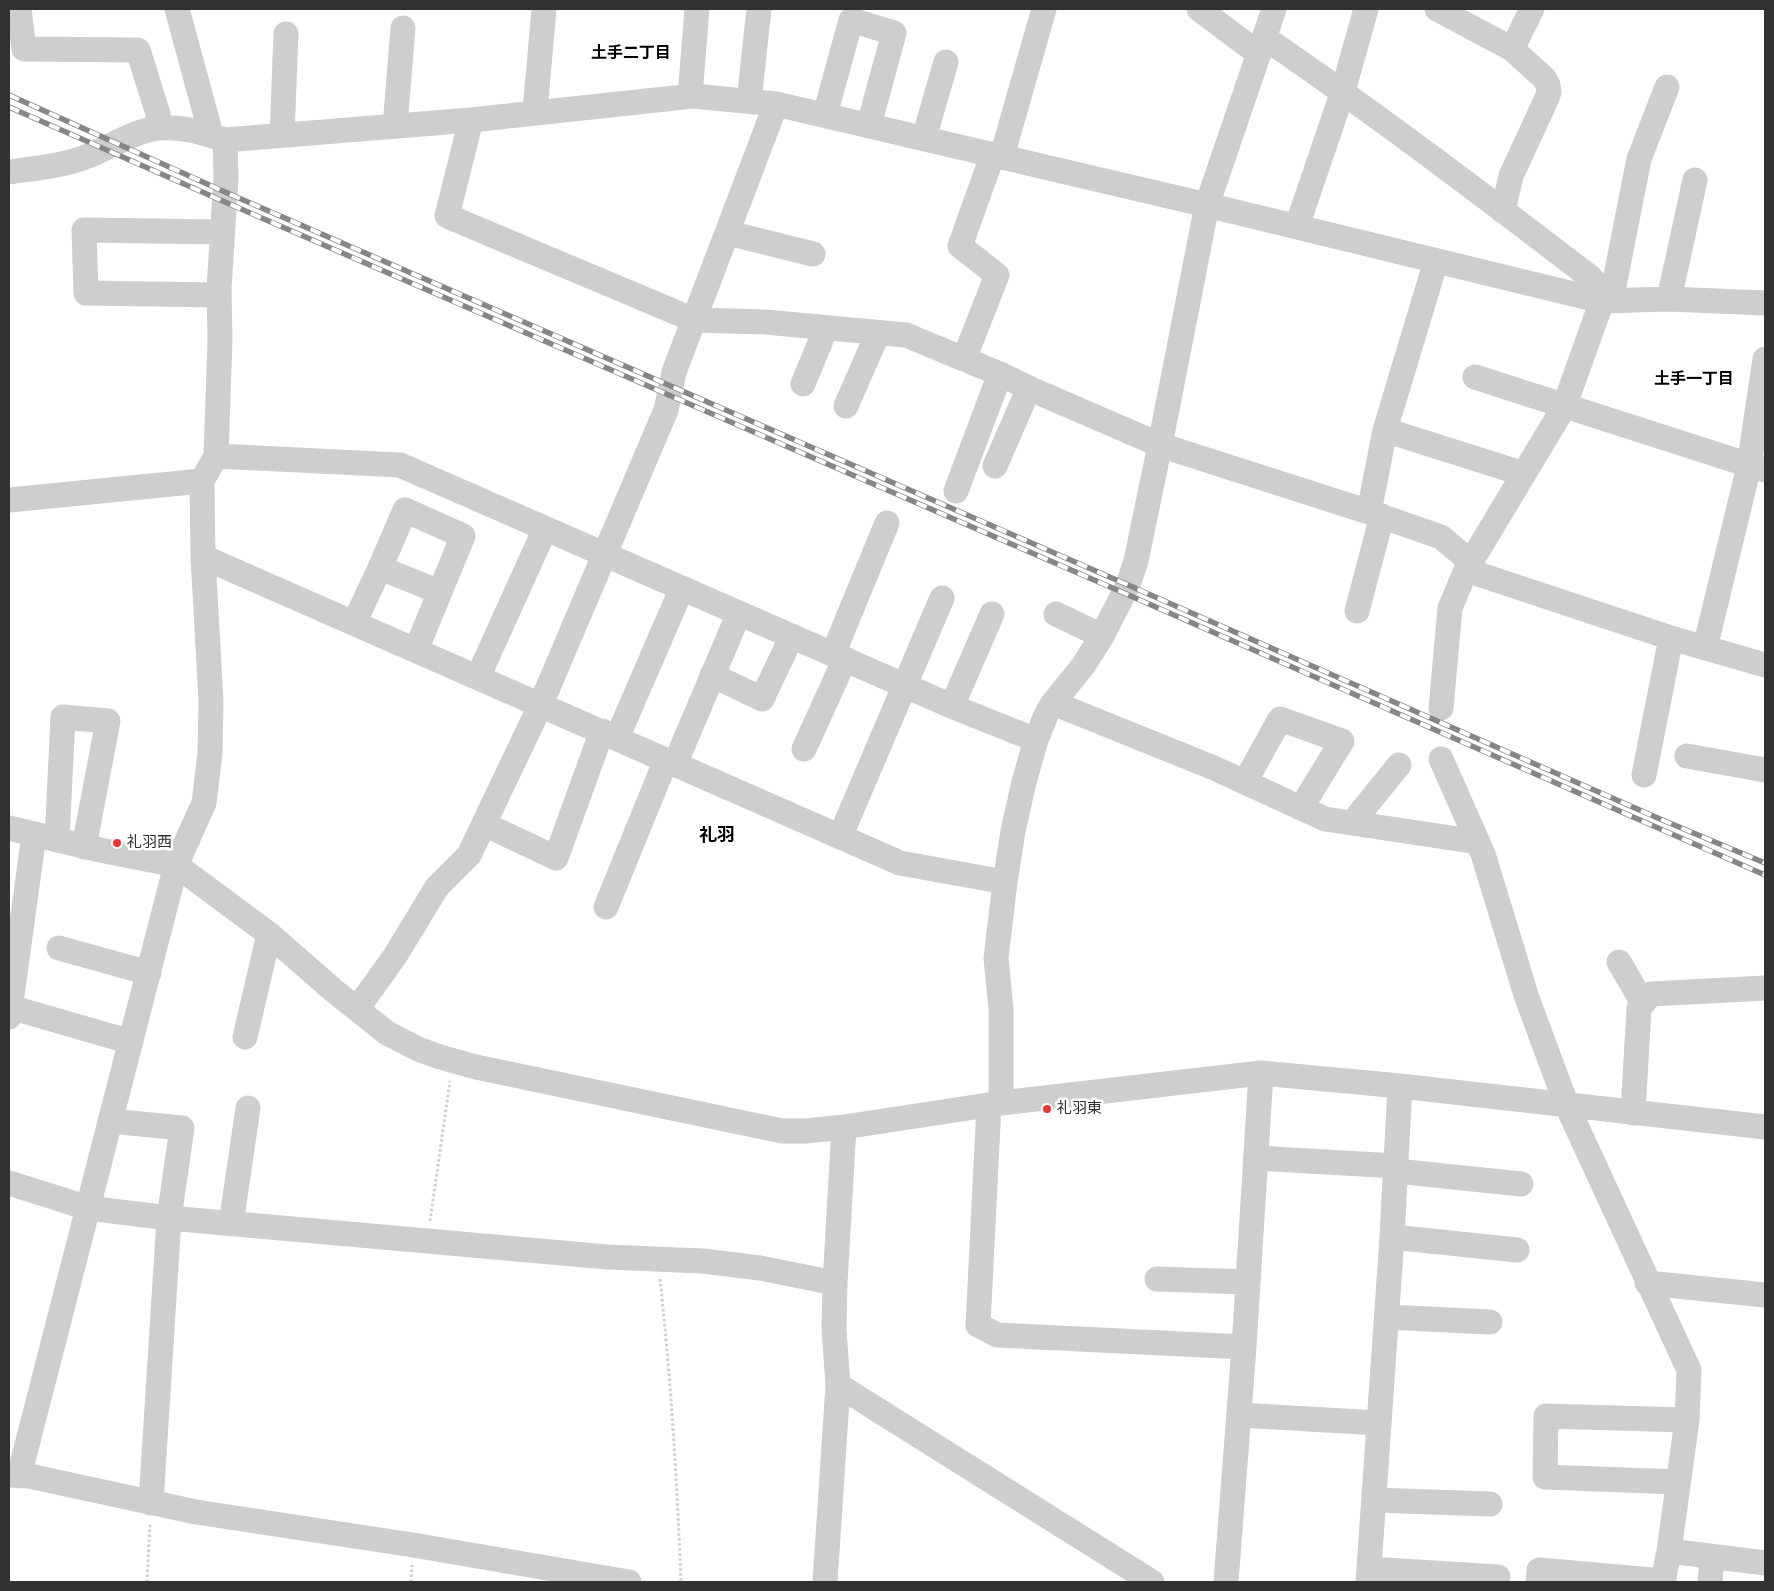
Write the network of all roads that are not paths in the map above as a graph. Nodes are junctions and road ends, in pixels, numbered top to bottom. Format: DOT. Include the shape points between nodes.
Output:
graph roads {
  1 [pos="19,9"];
  2 [pos="177,9"];
  3 [pos="544,9"];
  4 [pos="697,9"];
  5 [pos="759,9"];
  6 [pos="1044,9"];
  7 [pos="1199,9"];
  8 [pos="1274,9"];
  9 [pos="1366,9"];
  10 [pos="1437,9"];
  11 [pos="1532,9"];
  12 [pos="403,28"];
  13 [pos="286,34"];
  14 [pos="1262,46"];
  15 [pos="1512,49"];
  16 [pos="946,62"];
  17 [pos="1667,87"];
  18 [pos="1343,92"];
  19 [pos="690,96"];
  20 [pos="749,101"];
  21 [pos="776,104"];
  22 [pos="535,112"];
  23 [pos="825,115"];
  24 [pos="471,120"];
  25 [pos="869,125"];
  26 [pos="395,126"];
  27 [pos="159,128"];
  28 [pos="282,135"];
  29 [pos="216,137"];
  30 [pos="924,138"];
  31 [pos="998,155"];
  32 [pos="9,172"];
  33 [pos="1695,180"];
  34 [pos="1207,204"];
  35 [pos="1503,211"];
  36 [pos="223,223"];
  37 [pos="1297,226"];
  38 [pos="728,233"];
  39 [pos="812,254"];
  40 [pos="1436,261"];
  41 [pos="220,295"];
  42 [pos="1669,299"];
  43 [pos="1606,301"];
  44 [pos="1765,303"];
  45 [pos="694,320"];
  46 [pos="826,328"];
  47 [pos="878,333"];
  48 [pos="1765,359"];
  49 [pos="964,360"];
  50 [pos="1000,374"];
  51 [pos="1475,377"];
  52 [pos="803,384"];
  53 [pos="1029,388"];
  54 [pos="846,406"];
  55 [pos="1564,407"];
  56 [pos="1385,430"];
  57 [pos="1160,445"];
  58 [pos="216,456"];
  59 [pos="995,466"];
  60 [pos="1757,468"];
  61 [pos="1524,474"];
  62 [pos="202,481"];
  63 [pos="956,491"];
  64 [pos="9,500"];
  65 [pos="1375,514"];
  66 [pos="887,523"];
  67 [pos="545,529"];
  68 [pos="604,554"];
  69 [pos="203,557"];
  70 [pos="1468,566"];
  71 [pos="380,568"];
  72 [pos="682,588"];
  73 [pos="440,592"];
  74 [pos="942,598"];
  75 [pos="1357,611"];
  76 [pos="738,613"];
  77 [pos="992,614"];
  78 [pos="1056,614"];
  79 [pos="354,623"];
  80 [pos="1106,628"];
  81 [pos="792,636"];
  82 [pos="1671,638"];
  83 [pos="1705,648"];
  84 [pos="416,650"];
  85 [pos="839,657"];
  86 [pos="1765,665"];
  87 [pos="712,675"];
  88 [pos="478,677"];
  89 [pos="904,685"];
  90 [pos="1054,703"];
  91 [pos="541,704"];
  92 [pos="952,706"];
  93 [pos="1441,708"];
  94 [pos="610,735"];
  95 [pos="1036,740"];
  96 [pos="804,749"];
  97 [pos="1687,756"];
  98 [pos="1441,759"];
  99 [pos="671,762"];
  100 [pos="1399,765"];
  101 [pos="1765,770"];
  102 [pos="1644,775"];
  103 [pos="1245,782"];
  104 [pos="1301,808"];
  105 [pos="1352,823"];
  106 [pos="484,824"];
  107 [pos="9,828"];
  108 [pos="46,837"];
  109 [pos="840,837"];
  110 [pos="1478,842"];
  111 [pos="84,847"];
  112 [pos="176,865"];
  113 [pos="1005,882"];
  114 [pos="606,907"];
  115 [pos="268,934"];
  116 [pos="59,948"];
  117 [pos="1619,962"];
  118 [pos="149,973"];
  119 [pos="1765,988"];
  120 [pos="1644,1003"];
  121 [pos="356,1009"];
  122 [pos="10,1012"];
  123 [pos="245,1037"];
  124 [pos="131,1042"];
  125 [pos="1261,1073"];
  126 [pos="1400,1086"];
  127 [pos="995,1104"];
  128 [pos="1567,1106"];
  129 [pos="248,1108"];
  130 [pos="1633,1113"];
  131 [pos="110,1121"];
  132 [pos="844,1127"];
  133 [pos="1765,1128"];
  134 [pos="1256,1158"];
  135 [pos="1396,1169"];
  136 [pos="9,1183"];
  137 [pos="1521,1184"];
  138 [pos="88,1208"];
  139 [pos="169,1218"];
  140 [pos="232,1224"];
  141 [pos="1392,1237"];
  142 [pos="1517,1250"];
  143 [pos="1157,1279"];
  144 [pos="1248,1282"];
  145 [pos="1648,1283"];
  146 [pos="835,1284"];
  147 [pos="1765,1295"];
  148 [pos="1387,1317"];
  149 [pos="1490,1322"];
  150 [pos="1244,1347"];
  151 [pos="838,1384"];
  152 [pos="1239,1415"];
  153 [pos="1687,1420"];
  154 [pos="1379,1423"];
  155 [pos="14,1475"];
  156 [pos="1678,1482"];
  157 [pos="1374,1500"];
  158 [pos="151,1503"];
  159 [pos="1490,1504"];
  160 [pos="1669,1551"];
  161 [pos="1712,1557"];
  162 [pos="1765,1563"];
  163 [pos="1369,1576"];
  164 [pos="1498,1577"];
  165 [pos="1663,1581"];
  166 [pos="629,1582"];
  167 [pos="825,1582"];
  168 [pos="1152,1582"];
  169 [pos="1226,1582"];
  170 [pos="1538,1582"];
  171 [pos="1710,1582"];
  1 -- 27 [label="street" via="24,49 138,50 158,114"];
  2 -- 29 [label="street" via="209,127"];
  3 -- 22 [label="street"];
  4 -- 19 [label="street"];
  5 -- 20 [label="street"];
  6 -- 31 [label="street"];
  7 -- 14 [label="street"];
  8 -- 14 [label="street"];
  9 -- 18 [label="street"];
  10 -- 15 [label="street"];
  11 -- 15 [label="street"];
  12 -- 26 [label="street"];
  13 -- 28 [label="street"];
  14 -- 18 [label="street"];
  14 -- 34 [label="street"];
  15 -- 35 [label="street" via="1544,78 1548,92 1511,176"];
  16 -- 30 [label="street"];
  17 -- 43 [label="street" via="1639,159"];
  18 -- 35 [label="street"];
  18 -- 37 [label="street"];
  19 -- 20 [label="street"];
  19 -- 22 [label="street"];
  20 -- 21 [label="street"];
  21 -- 23 [label="street"];
  21 -- 38 [label="street"];
  22 -- 24 [label="street"];
  23 -- 25 [label="street"];
  23 -- 25 [label="street" via="851,20 894,33"];
  24 -- 26 [label="street"];
  24 -- 45 [label="street" via="447,216"];
  25 -- 30 [label="street"];
  26 -- 28 [label="street"];
  27 -- 29 [label="street"];
  27 -- 32 [label="street" via="87,156"];
  28 -- 29 [label="street"];
  29 -- 36 [label="street" via="226,177"];
  30 -- 31 [label="street"];
  31 -- 34 [label="street"];
  31 -- 49 [label="street" via="960,246 998,275"];
  33 -- 42 [label="street"];
  34 -- 37 [label="street"];
  34 -- 57 [label="street"];
  35 -- 43 [label="street" via="1590,277"];
  36 -- 41 [label="street"];
  36 -- 41 [label="street" via="84,230 86,293"];
  37 -- 40 [label="street"];
  38 -- 39 [label="street"];
  38 -- 45 [label="street"];
  40 -- 43 [label="street"];
  40 -- 56 [label="street"];
  41 -- 58 [label="street"];
  42 -- 43 [label="street"];
  42 -- 44 [label="street"];
  43 -- 55 [label="street"];
  45 -- 46 [label="street"];
  45 -- 68 [label="street" via="674,372 666,410"];
  46 -- 47 [label="street"];
  46 -- 52 [label="street"];
  47 -- 49 [label="street" via="906,335"];
  47 -- 54 [label="street"];
  48 -- 60 [label="street"];
  49 -- 50 [label="street"];
  50 -- 53 [label="street"];
  50 -- 63 [label="street"];
  51 -- 55 [label="street"];
  53 -- 57 [label="street"];
  53 -- 59 [label="street"];
  55 -- 60 [label="street"];
  55 -- 61 [label="street"];
  56 -- 61 [label="street"];
  56 -- 65 [label="street"];
  57 -- 65 [label="street"];
  57 -- 80 [label="street" via="1136,561 1128,585"];
  58 -- 62 [label="street"];
  58 -- 67 [label="street" via="400,465"];
  60 -- 83 [label="street"];
  61 -- 70 [label="street"];
  62 -- 64 [label="street"];
  62 -- 69 [label="street"];
  65 -- 70 [label="street" via="1441,537"];
  65 -- 75 [label="street"];
  66 -- 85 [label="street"];
  67 -- 68 [label="street"];
  67 -- 88 [label="street"];
  68 -- 72 [label="street"];
  68 -- 91 [label="street"];
  69 -- 79 [label="street"];
  69 -- 112 [label="street" via="211,701 210,753 204,803"];
  70 -- 82 [label="street"];
  70 -- 93 [label="street" via="1450,608"];
  71 -- 73 [label="street"];
  71 -- 73 [label="street" via="405,510 463,536"];
  71 -- 79 [label="street"];
  72 -- 76 [label="street"];
  72 -- 94 [label="street"];
  73 -- 84 [label="street"];
  74 -- 89 [label="street"];
  76 -- 81 [label="street"];
  76 -- 87 [label="street"];
  77 -- 92 [label="street"];
  78 -- 80 [label="street"];
  79 -- 84 [label="street"];
  80 -- 90 [label="street" via="1083,666"];
  81 -- 85 [label="street"];
  81 -- 87 [label="street" via="762,699"];
  82 -- 83 [label="street"];
  82 -- 102 [label="street"];
  83 -- 86 [label="street"];
  84 -- 88 [label="street"];
  85 -- 89 [label="street"];
  85 -- 96 [label="street"];
  87 -- 99 [label="street"];
  88 -- 91 [label="street"];
  89 -- 92 [label="street"];
  89 -- 109 [label="street"];
  90 -- 95 [label="street"];
  90 -- 103 [label="street"];
  91 -- 94 [label="street"];
  91 -- 106 [label="street"];
  92 -- 95 [label="street"];
  94 -- 99 [label="street"];
  94 -- 106 [label="street" via="556,858"];
  95 -- 113 [label="street" via="1013,831"];
  97 -- 101 [label="street"];
  98 -- 110 [label="street"];
  99 -- 109 [label="street"];
  99 -- 114 [label="street"];
  100 -- 105 [label="street"];
  103 -- 104 [label="street"];
  103 -- 104 [label="street" via="1280,719 1342,741"];
  104 -- 105 [label="street" via="1325,819"];
  105 -- 110 [label="street"];
  106 -- 121 [label="street" via="469,855 437,887 396,956"];
  107 -- 108 [label="street"];
  108 -- 111 [label="street"];
  108 -- 111 [label="street" via="63,717 108,721"];
  108 -- 122 [label="street"];
  109 -- 113 [label="street" via="900,863"];
  110 -- 128 [label="street" via="1527,998"];
  111 -- 112 [label="street"];
  112 -- 115 [label="street"];
  112 -- 118 [label="street"];
  113 -- 127 [label="street" via="996,958 1001,1009"];
  115 -- 121 [label="street"];
  115 -- 123 [label="street"];
  116 -- 118 [label="street"];
  117 -- 120 [label="street"];
  118 -- 124 [label="street"];
  119 -- 120 [label="street" via="1651,994"];
  120 -- 130 [label="street" via="1639,1008"];
  121 -- 132 [label="street" via="387,1033 418,1049 476,1067 782,1131"];
  122 -- 124 [label="street"];
  124 -- 131 [label="street"];
  125 -- 126 [label="street"];
  125 -- 127 [label="street"];
  125 -- 134 [label="street"];
  126 -- 128 [label="street"];
  126 -- 135 [label="street"];
  127 -- 132 [label="street"];
  127 -- 150 [label="street" via="978,1325 997,1335"];
  128 -- 130 [label="street"];
  128 -- 145 [label="street"];
  129 -- 140 [label="street"];
  130 -- 133 [label="street"];
  131 -- 138 [label="street"];
  131 -- 139 [label="street" via="182,1128"];
  132 -- 146 [label="street"];
  134 -- 135 [label="street"];
  134 -- 144 [label="street"];
  135 -- 137 [label="street"];
  135 -- 141 [label="street"];
  136 -- 138 [label="street"];
  138 -- 139 [label="street"];
  138 -- 155 [label="street"];
  139 -- 140 [label="street"];
  139 -- 158 [label="street"];
  140 -- 146 [label="street" via="607,1257 703,1261 760,1268"];
  141 -- 142 [label="street"];
  141 -- 148 [label="street"];
  143 -- 144 [label="street"];
  144 -- 150 [label="street"];
  145 -- 147 [label="street"];
  145 -- 153 [label="street" via="1689,1370"];
  146 -- 151 [label="street"];
  148 -- 149 [label="street"];
  148 -- 154 [label="street"];
  150 -- 152 [label="street"];
  151 -- 167 [label="street"];
  151 -- 168 [label="street"];
  152 -- 154 [label="street"];
  152 -- 169 [label="street"];
  153 -- 156 [label="street"];
  153 -- 156 [label="street" via="1546,1416 1544,1478"];
  154 -- 157 [label="street"];
  155 -- 158 [label="street"];
  156 -- 160 [label="street"];
  157 -- 159 [label="street"];
  157 -- 163 [label="street"];
  158 -- 166 [label="street"];
  160 -- 161 [label="street"];
  160 -- 165 [label="street"];
  161 -- 162 [label="street"];
  161 -- 171 [label="street"];
  163 -- 164 [label="street"];
  165 -- 170 [label="street" via="1539,1570"];
}
